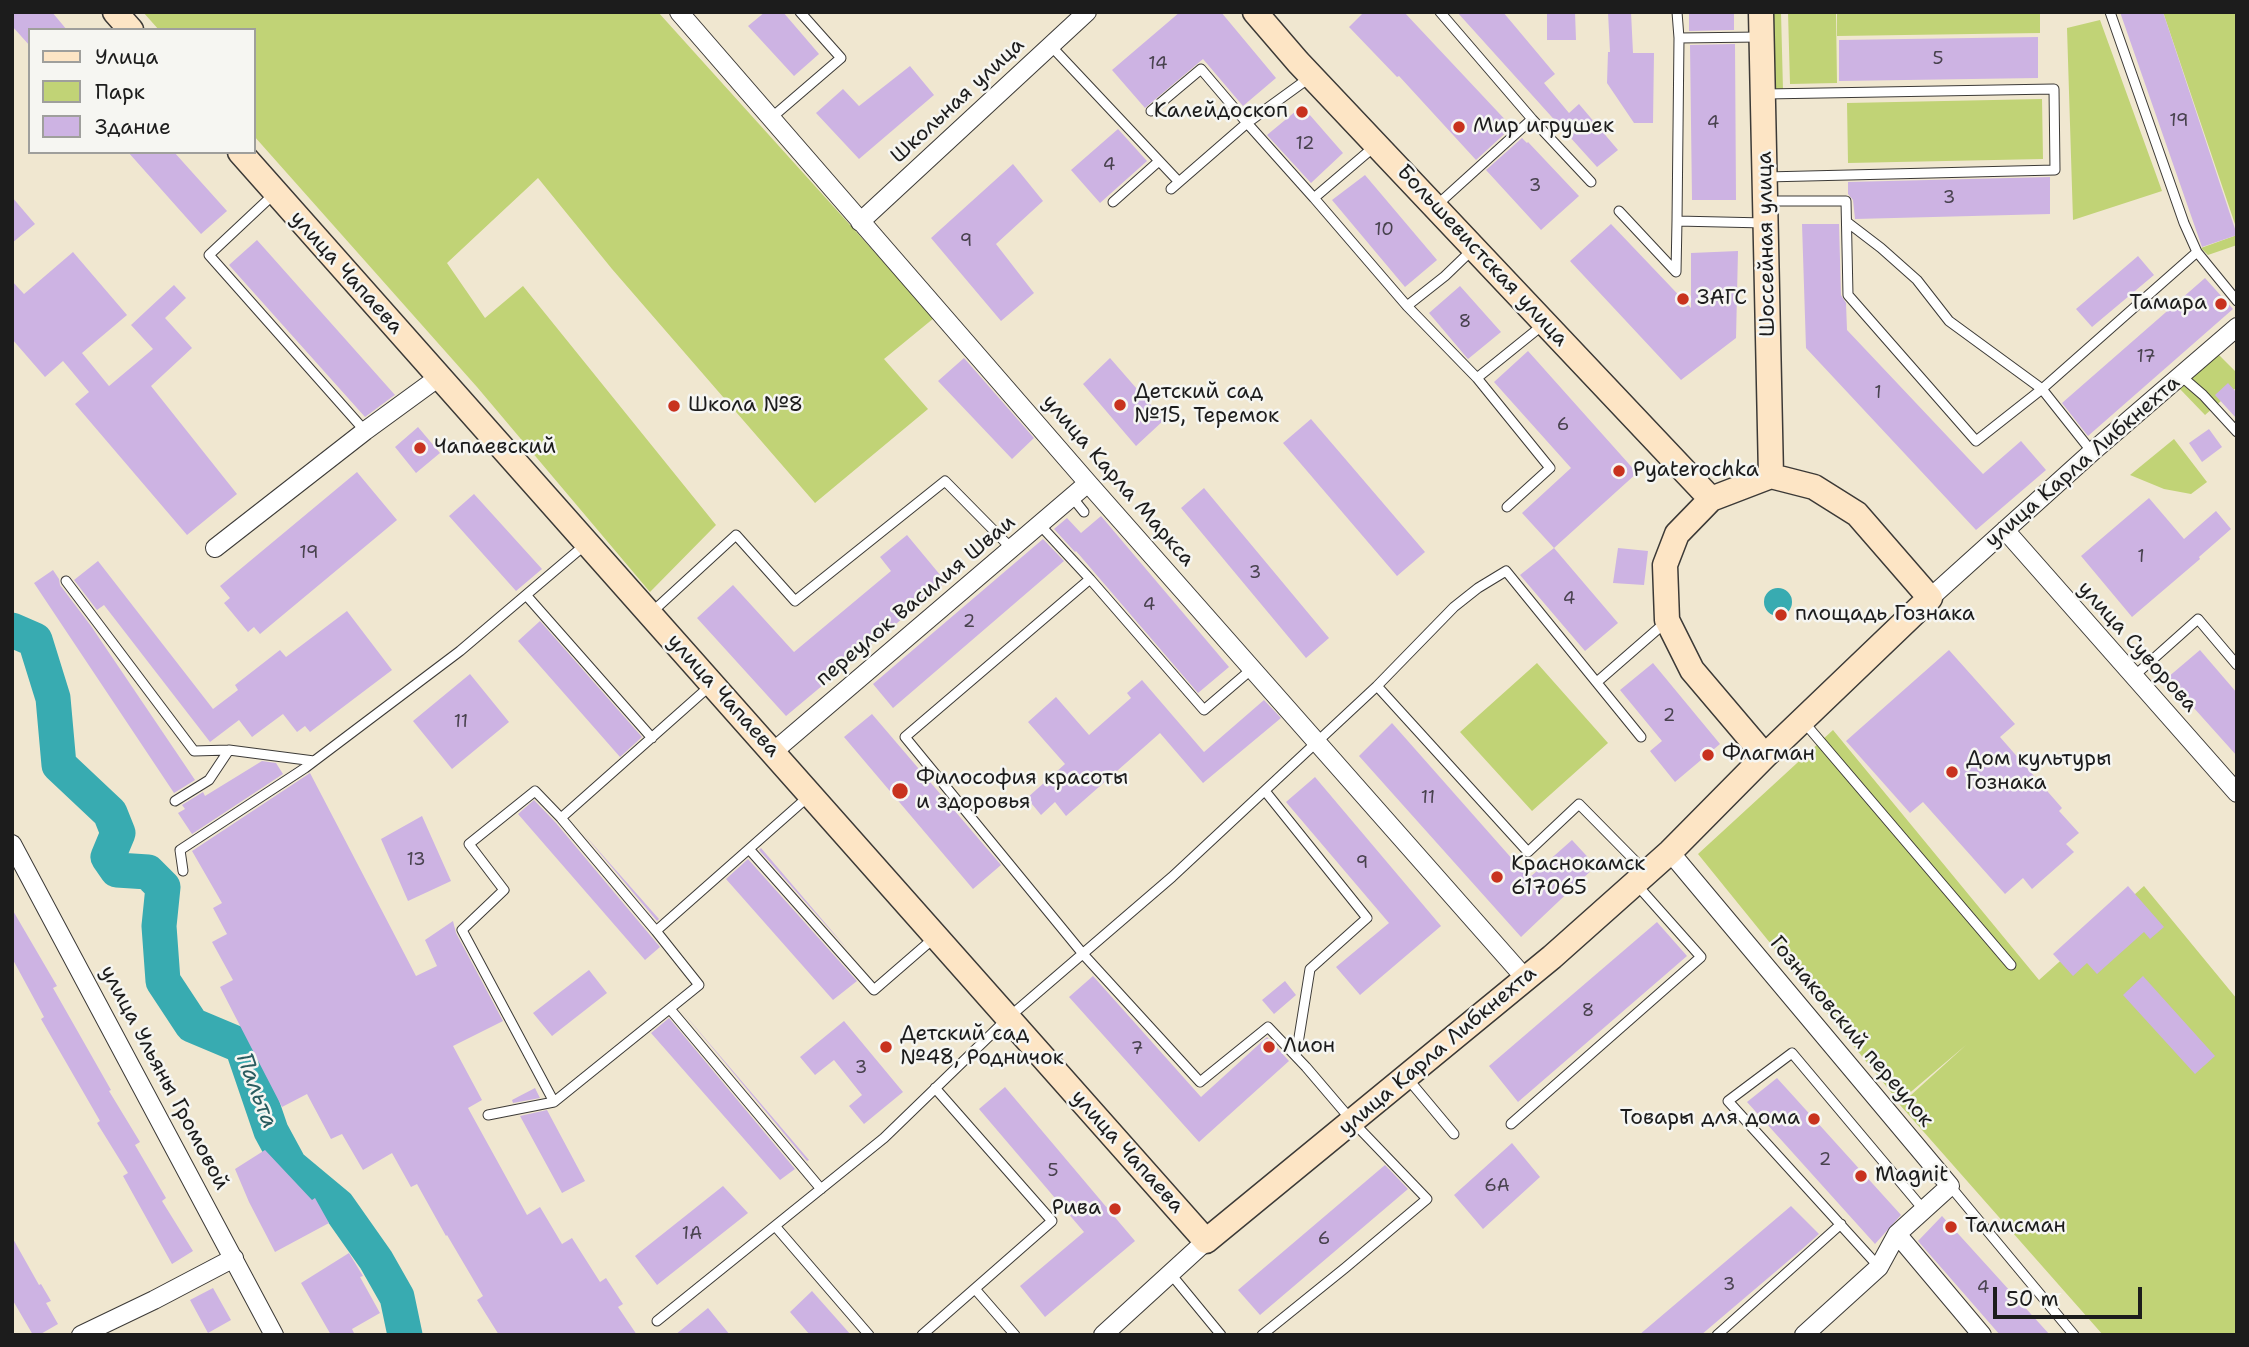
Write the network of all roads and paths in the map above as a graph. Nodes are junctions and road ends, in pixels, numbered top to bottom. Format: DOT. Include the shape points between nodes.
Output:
graph roads {
  1 [pos="115,12"];
  2 [pos="800,12"];
  3 [pos="1087,12"];
  4 [pos="1255,12"];
  5 [pos="1440,12"];
  6 [pos="1677,12"];
  7 [pos="1761,12"];
  8 [pos="2110,12"];
  9 [pos="685,14"];
  10 [pos="129,28"];
  11 [pos="1762,37"];
  12 [pos="1679,38"];
  13 [pos="1051,46"];
  14 [pos="1312,76"];
  15 [pos="1764,94"];
  16 [pos="1151,111"];
  17 [pos="1532,118"];
  18 [pos="771,119"];
  19 [pos="1247,123"];
  20 [pos="1377,145"];
  21 [pos="242,154"];
  22 [pos="1159,161"];
  23 [pos="1180,182"];
  24 [pos="1591,182"];
  25 [pos="1171,189"];
  26 [pos="276,193"];
  27 [pos="1314,198"];
  28 [pos="1766,200"];
  29 [pos="1113,202"];
  30 [pos="1435,207"];
  31 [pos="1619,211"];
  32 [pos="1677,221"];
  33 [pos="860,222"];
  34 [pos="1847,222"];
  35 [pos="1474,248"];
  36 [pos="2197,252"];
  37 [pos="2237,301"];
  38 [pos="1407,306"];
  39 [pos="1545,323"];
  40 [pos="2237,327"];
  41 [pos="2181,376"];
  42 [pos="439,377"];
  43 [pos="1477,378"];
  44 [pos="2042,389"];
  45 [pos="365,431"];
  46 [pos="2237,432"];
  47 [pos="2092,452"];
  48 [pos="1771,476"];
  49 [pos="1088,483"];
  50 [pos="1072,497"];
  51 [pos="1711,499"];
  52 [pos="1507,508"];
  53 [pos="1084,512"];
  54 [pos="1040,525"];
  55 [pos="2005,530"];
  56 [pos="587,544"];
  57 [pos="215,548"];
  58 [pos="1012,549"];
  59 [pos="1090,579"];
  60 [pos="66,580"];
  61 [pos="526,596"];
  62 [pos="1930,598"];
  63 [pos="650,614"];
  64 [pos="1667,620"];
  65 [pos="2237,665"];
  66 [pos="1253,668"];
  67 [pos="2133,677"];
  68 [pos="1597,682"];
  69 [pos="712,684"];
  70 [pos="1377,686"];
  71 [pos="1802,719"];
  72 [pos="1641,737"];
  73 [pos="652,738"];
  74 [pos="1318,742"];
  75 [pos="229,750"];
  76 [pos="773,752"];
  77 [pos="1765,756"];
  78 [pos="314,761"];
  79 [pos="1265,791"];
  80 [pos="2237,793"];
  81 [pos="811,795"];
  82 [pos="175,801"];
  83 [pos="561,818"];
  84 [pos="12,844"];
  85 [pos="748,849"];
  86 [pos="1671,852"];
  87 [pos="183,871"];
  88 [pos="1641,878"];
  89 [pos="656,931"];
  90 [pos="936,937"];
  91 [pos="1083,954"];
  92 [pos="2011,965"];
  93 [pos="1525,978"];
  94 [pos="670,1009"];
  95 [pos="1008,1018"];
  96 [pos="1296,1056"];
  97 [pos="1407,1078"];
  98 [pos="935,1088"];
  99 [pos="554,1102"];
  100 [pos="488,1115"];
  101 [pos="1353,1122"];
  102 [pos="1511,1124"];
  103 [pos="1454,1133"];
  104 [pos="1950,1186"];
  105 [pos="821,1189"];
  106 [pos="1923,1209"];
  107 [pos="1840,1224"];
  108 [pos="775,1226"];
  109 [pos="1897,1234"];
  110 [pos="1206,1241"];
  111 [pos="234,1258"];
  112 [pos="1879,1267"];
  113 [pos="1170,1273"];
  114 [pos="975,1289"];
  115 [pos="657,1321"];
  116 [pos="81,1335"];
  117 [pos="274,1335"];
  118 [pos="869,1335"];
  119 [pos="922,1335"];
  120 [pos="1015,1335"];
  121 [pos="1103,1335"];
  122 [pos="1221,1335"];
  123 [pos="1262,1335"];
  124 [pos="1717,1335"];
  125 [pos="1804,1335"];
  126 [pos="1982,1335"];
  127 [pos="2074,1335"];
  1 -- 10 [label="street"];
  2 -- 18 [label="lane" via="841,58"];
  3 -- 13 [label="street, Школьная улица"];
  4 -- 14 [label="street, Большевистская улица"];
  5 -- 17 [label="lane"];
  6 -- 12 [label="lane"];
  7 -- 11 [label="street, Шоссейная улица"];
  8 -- 36 [label="lane"];
  9 -- 18 [label="street, улица Карла Маркса"];
  11 -- 12 [label="lane"];
  11 -- 15 [label="street, Шоссейная улица"];
  12 -- 32 [label="lane"];
  13 -- 22 [label="lane"];
  13 -- 33 [label="street, Школьная улица"];
  14 -- 19 [label="lane"];
  14 -- 20 [label="street, Большевистская улица"];
  15 -- 28 [label="street, Шоссейная улица"];
  15 -- 28 [label="lane" via="2053,89 2055,170"];
  16 -- 19 [label="lane" via="1200,69"];
  17 -- 24 [label="lane"];
  17 -- 30 [label="lane"];
  18 -- 33 [label="street, улица Карла Маркса"];
  19 -- 23 [label="lane"];
  19 -- 27 [label="lane"];
  20 -- 27 [label="lane"];
  20 -- 30 [label="street, Большевистская улица"];
  21 -- 26 [label="street, улица Чапаева"];
  22 -- 23 [label="lane"];
  22 -- 29 [label="lane"];
  23 -- 25 [label="lane"];
  26 -- 42 [label="street, улица Чапаева"];
  26 -- 45 [label="lane" via="209,255"];
  27 -- 38 [label="lane"];
  28 -- 32 [label="lane"];
  28 -- 34 [label="lane" via="1846,201"];
  28 -- 48 [label="street, Шоссейная улица"];
  30 -- 35 [label="street, Большевистская улица"];
  31 -- 32 [label="lane" via="1676,272"];
  33 -- 49 [label="street, улица Карла Маркса"];
  34 -- 44 [label="lane" via="1917,280 1949,321"];
  34 -- 44 [label="lane" via="1848,295 1976,441"];
  35 -- 38 [label="lane"];
  35 -- 39 [label="street, Большевистская улица"];
  36 -- 37 [label="lane"];
  36 -- 44 [label="lane"];
  38 -- 43 [label="lane"];
  39 -- 43 [label="lane"];
  39 -- 51 [label="street, Большевистская улица"];
  40 -- 41 [label="street, улица Карла Либкнехта" via="2222,345"];
  41 -- 46 [label="lane"];
  41 -- 47 [label="street, улица Карла Либкнехта"];
  42 -- 45 [label="street"];
  42 -- 56 [label="street, улица Чапаева"];
  43 -- 52 [label="lane" via="1550,468"];
  44 -- 47 [label="lane"];
  45 -- 57 [label="street"];
  47 -- 55 [label="street, улица Карла Либкнехта"];
  48 -- 51 [label="street"];
  48 -- 62 [label="street" via="1814,487 1857,514"];
  49 -- 50 [label="street, переулок Василия Шваи"];
  49 -- 66 [label="street, улица Карла Маркса"];
  50 -- 53 [label="lane"];
  50 -- 54 [label="street, переулок Василия Шваи"];
  51 -- 64 [label="street" via="1677,534 1665,565"];
  54 -- 58 [label="street, переулок Василия Шваи"];
  54 -- 59 [label="lane"];
  55 -- 62 [label="street, улица Карла Либкнехта"];
  55 -- 67 [label="street, улица Суворова"];
  56 -- 61 [label="lane"];
  56 -- 63 [label="street, улица Чапаева"];
  58 -- 63 [label="lane" via="945,481 795,601 736,535"];
  58 -- 76 [label="street, переулок Василия Шваи"];
  59 -- 66 [label="lane" via="1204,710"];
  59 -- 91 [label="lane" via="905,737"];
  60 -- 75 [label="lane" via="194,751"];
  61 -- 73 [label="lane"];
  61 -- 78 [label="lane"];
  62 -- 71 [label="street, улица Карла Либкнехта"];
  63 -- 69 [label="street, улица Чапаева"];
  64 -- 68 [label="lane"];
  64 -- 77 [label="street" via="1692,670"];
  65 -- 67 [label="lane" via="2199,619"];
  66 -- 74 [label="street, улица Карла Маркса"];
  67 -- 80 [label="street, улица Суворова"];
  68 -- 70 [label="lane" via="1506,571 1454,607"];
  68 -- 72 [label="lane"];
  69 -- 73 [label="lane"];
  69 -- 76 [label="street, улица Чапаева"];
  70 -- 74 [label="lane"];
  70 -- 88 [label="lane" via="1528,852 1579,804"];
  71 -- 77 [label="street, улица Карла Либкнехта"];
  71 -- 92 [label="lane"];
  73 -- 83 [label="lane"];
  74 -- 79 [label="lane"];
  74 -- 93 [label="street, улица Карла Маркса"];
  75 -- 78 [label="lane"];
  75 -- 82 [label="lane" via="209,780"];
  76 -- 81 [label="street, улица Чапаева"];
  77 -- 86 [label="street, улица Карла Либкнехта"];
  78 -- 87 [label="lane" via="180,850"];
  79 -- 91 [label="lane"];
  79 -- 96 [label="lane" via="1367,918 1310,969"];
  81 -- 85 [label="lane"];
  81 -- 90 [label="street, улица Чапаева"];
  83 -- 89 [label="lane"];
  83 -- 99 [label="lane" via="535,792 469,844 504,890 462,930"];
  84 -- 111 [label="street, улица Ульяны Громовой"];
  85 -- 89 [label="lane"];
  85 -- 90 [label="lane" via="874,990"];
  86 -- 88 [label="street, улица Карла Либкнехта"];
  86 -- 104 [label="street, Гознаковский переулок"];
  88 -- 93 [label="street, улица Карла Либкнехта"];
  88 -- 102 [label="lane" via="1701,957"];
  89 -- 94 [label="lane" via="699,985"];
  90 -- 95 [label="street, улица Чапаева"];
  91 -- 95 [label="lane"];
  91 -- 96 [label="lane" via="1200,1082 1268,1027"];
  93 -- 97 [label="street, улица Карла Либкнехта"];
  94 -- 99 [label="lane"];
  94 -- 105 [label="lane"];
  95 -- 98 [label="lane"];
  95 -- 110 [label="street, улица Чапаева"];
  96 -- 101 [label="lane"];
  97 -- 101 [label="street, улица Карла Либкнехта"];
  97 -- 103 [label="lane"];
  98 -- 105 [label="lane" via="884,1138"];
  98 -- 114 [label="lane" via="1052,1222"];
  99 -- 100 [label="lane"];
  101 -- 110 [label="street, улица Карла Либкнехта"];
  101 -- 123 [label="lane" via="1427,1199"];
  104 -- 106 [label="street"];
  104 -- 127 [label="lane"];
  105 -- 108 [label="lane"];
  106 -- 107 [label="lane" via="1792,1053 1728,1101"];
  106 -- 109 [label="street"];
  107 -- 112 [label="lane"];
  107 -- 124 [label="lane"];
  108 -- 115 [label="lane"];
  108 -- 118 [label="lane"];
  109 -- 112 [label="street"];
  109 -- 126 [label="street"];
  110 -- 113 [label="street, улица Карла Либкнехта"];
  111 -- 116 [label="street"];
  111 -- 117 [label="street, улица Ульяны Громовой"];
  112 -- 125 [label="street"];
  113 -- 121 [label="street, улица Карла Либкнехта"];
  113 -- 122 [label="lane"];
  114 -- 119 [label="lane"];
  114 -- 120 [label="lane"];
}
